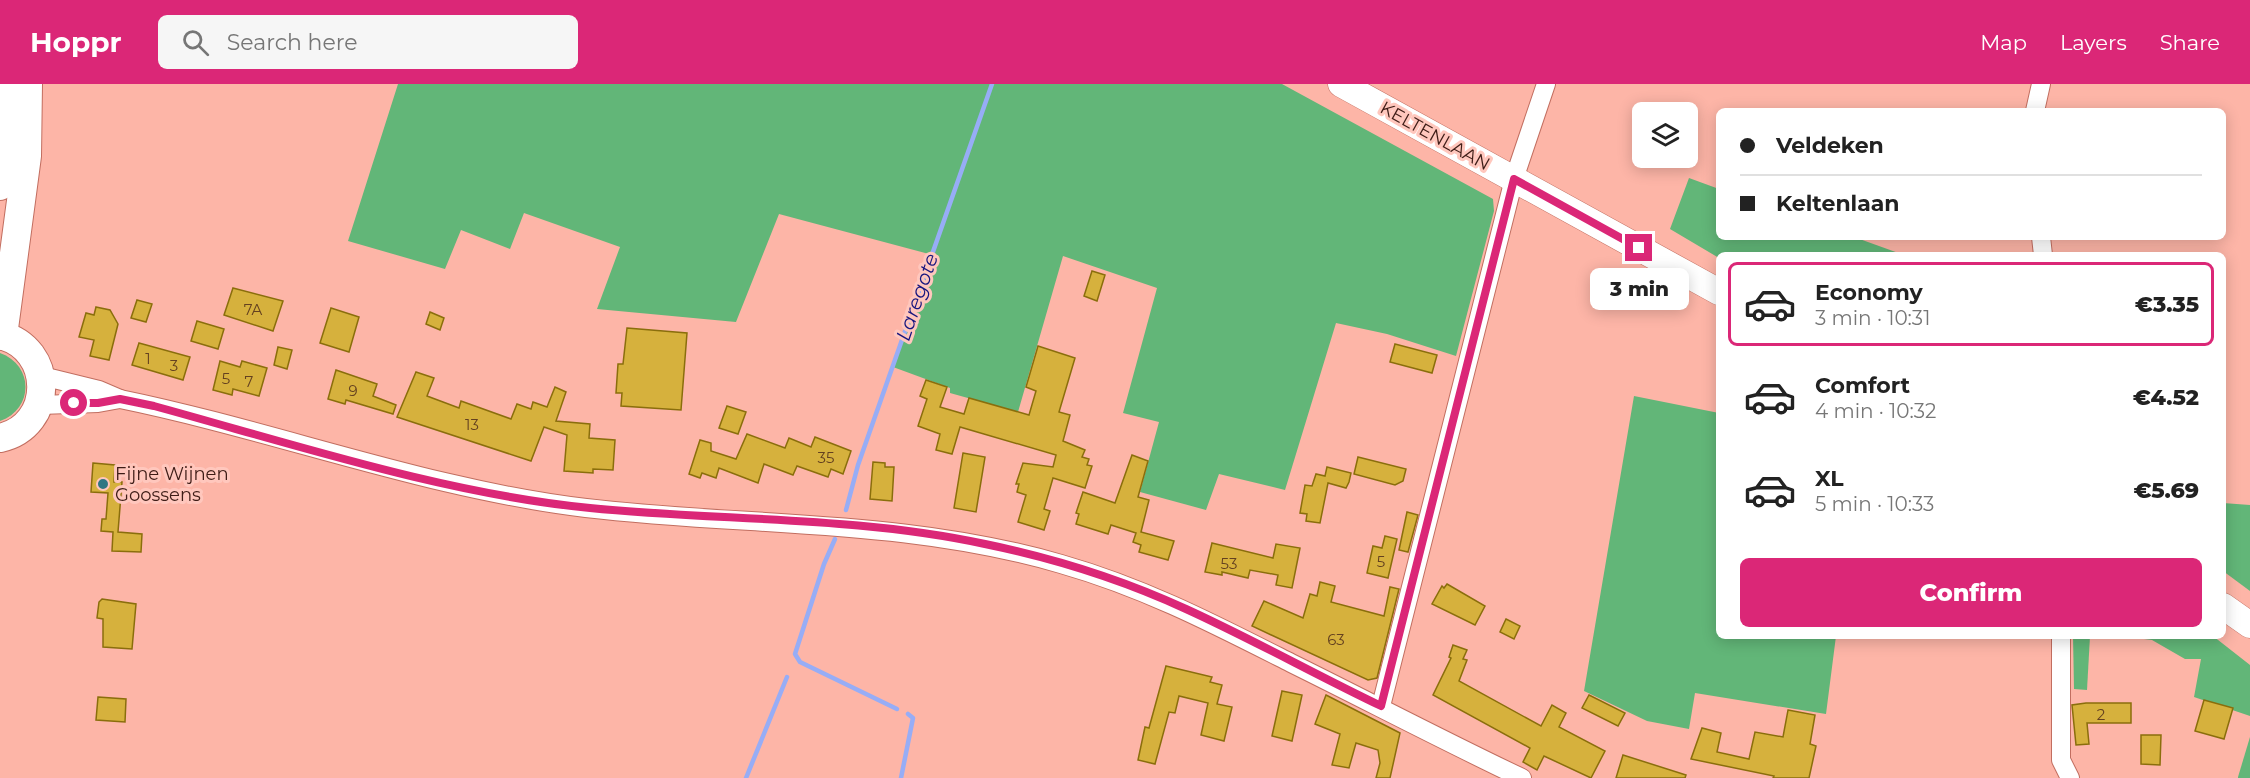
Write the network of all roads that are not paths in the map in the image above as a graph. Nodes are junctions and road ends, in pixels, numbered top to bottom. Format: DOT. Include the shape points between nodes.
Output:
graph roads {
  1 [pos="4,84"];
  2 [pos="28,84"];
  3 [pos="1341,84"];
  4 [pos="1546,84"];
  5 [pos="2041,84"];
  6 [pos="2036,108"];
  7 [pos="1514,179"];
  8 [pos="0,186"];
  9 [pos="1716,290"];
  10 [pos="2,336"];
  11 [pos="42,376"];
  12 [pos="120,399"];
  13 [pos="40,405"];
  14 [pos="1,445"];
  15 [pos="2226,608"];
  16 [pos="2250,625"];
  17 [pos="2061,639"];
  18 [pos="1381,706"];
  19 [pos="2061,760"];
  20 [pos="1522,778"];
  21 [pos="2050,778"];
  22 [pos="2070,778"];
  1 -- 8 [label="main road"];
  2 -- 10 [label="main road" via="27,156"];
  3 -- 7 [label="main road, KELTENLAAN"];
  4 -- 7 [label="street"];
  5 -- 6 [label="street"];
  7 -- 9 [label="main road, KELTENLAAN"];
  7 -- 18 [label="street"];
  10 -- 11 [label="main road" via="30,352"];
  11 -- 12 [label="street"];
  11 -- 13 [label="main road"];
  12 -- 13 [label="street"];
  12 -- 18 [label="street" via="505,496 588,508 905,531 985,544 1062,564 1185,609"];
  13 -- 14 [label="main road" via="26,425"];
  15 -- 16 [label="main road"];
  17 -- 19 [label="street"];
  18 -- 20 [label="street"];
  19 -- 21 [label="street"];
  19 -- 22 [label="street"];
}
